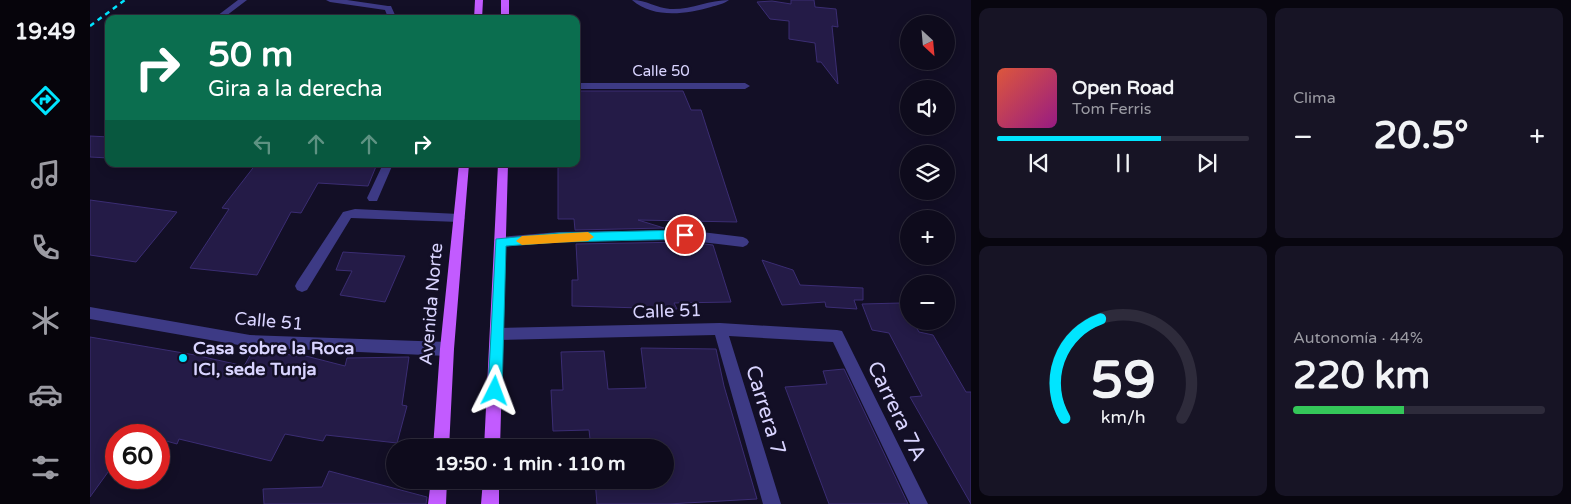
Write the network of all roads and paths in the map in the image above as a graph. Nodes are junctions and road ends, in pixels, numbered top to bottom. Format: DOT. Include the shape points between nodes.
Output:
graph roads {
  1 [pos="243,0"];
  2 [pos="330,0"];
  3 [pos="479,0"];
  4 [pos="506,0"];
  5 [pos="636,0"];
  6 [pos="725,0"];
  7 [pos="222,15"];
  8 [pos="392,15"];
  9 [pos="478,15"];
  10 [pos="505,15"];
  11 [pos="580,86"];
  12 [pos="745,86"];
  13 [pos="387,167"];
  14 [pos="464,167"];
  15 [pos="503,167"];
  16 [pos="373,198"];
  17 [pos="459,218"];
  18 [pos="500,242"];
  19 [pos="743,242"];
  20 [pos="302,286"];
  21 [pos="90,313"];
  22 [pos="720,329"];
  23 [pos="498,334"];
  24 [pos="837,336"];
  25 [pos="447,349"];
  26 [pos="442,439"];
  27 [pos="492,439"];
  28 [pos="438,489"];
  29 [pos="491,489"];
  30 [pos="437,504"];
  31 [pos="490,504"];
  32 [pos="772,504"];
  33 [pos="919,504"];
  1 -- 7 [label="street"];
  2 -- 8 [label="street" via="388,8"];
  3 -- 9 [label="main road"];
  4 -- 10 [label="main road"];
  5 -- 6 [label="street" via="648,7 680,12"];
  11 -- 12 [label="street, Calle 50"];
  13 -- 16 [label="street"];
  14 -- 17 [label="main road, Avenida Norte"];
  15 -- 18 [label="main road"];
  17 -- 20 [label="street" via="347,215"];
  17 -- 25 [label="main road, Avenida Norte"];
  18 -- 19 [label="street" via="559,237 685,235"];
  18 -- 23 [label="main road"];
  21 -- 25 [label="street, Calle 51" via="250,341"];
  22 -- 23 [label="street, Calle 51"];
  22 -- 24 [label="street, Calle 51"];
  22 -- 32 [label="street, Carrera 7"];
  23 -- 27 [label="main road"];
  24 -- 33 [label="street, Carrera 7A"];
  25 -- 26 [label="main road, Avenida Norte"];
  28 -- 30 [label="main road"];
  29 -- 31 [label="main road"];
}
